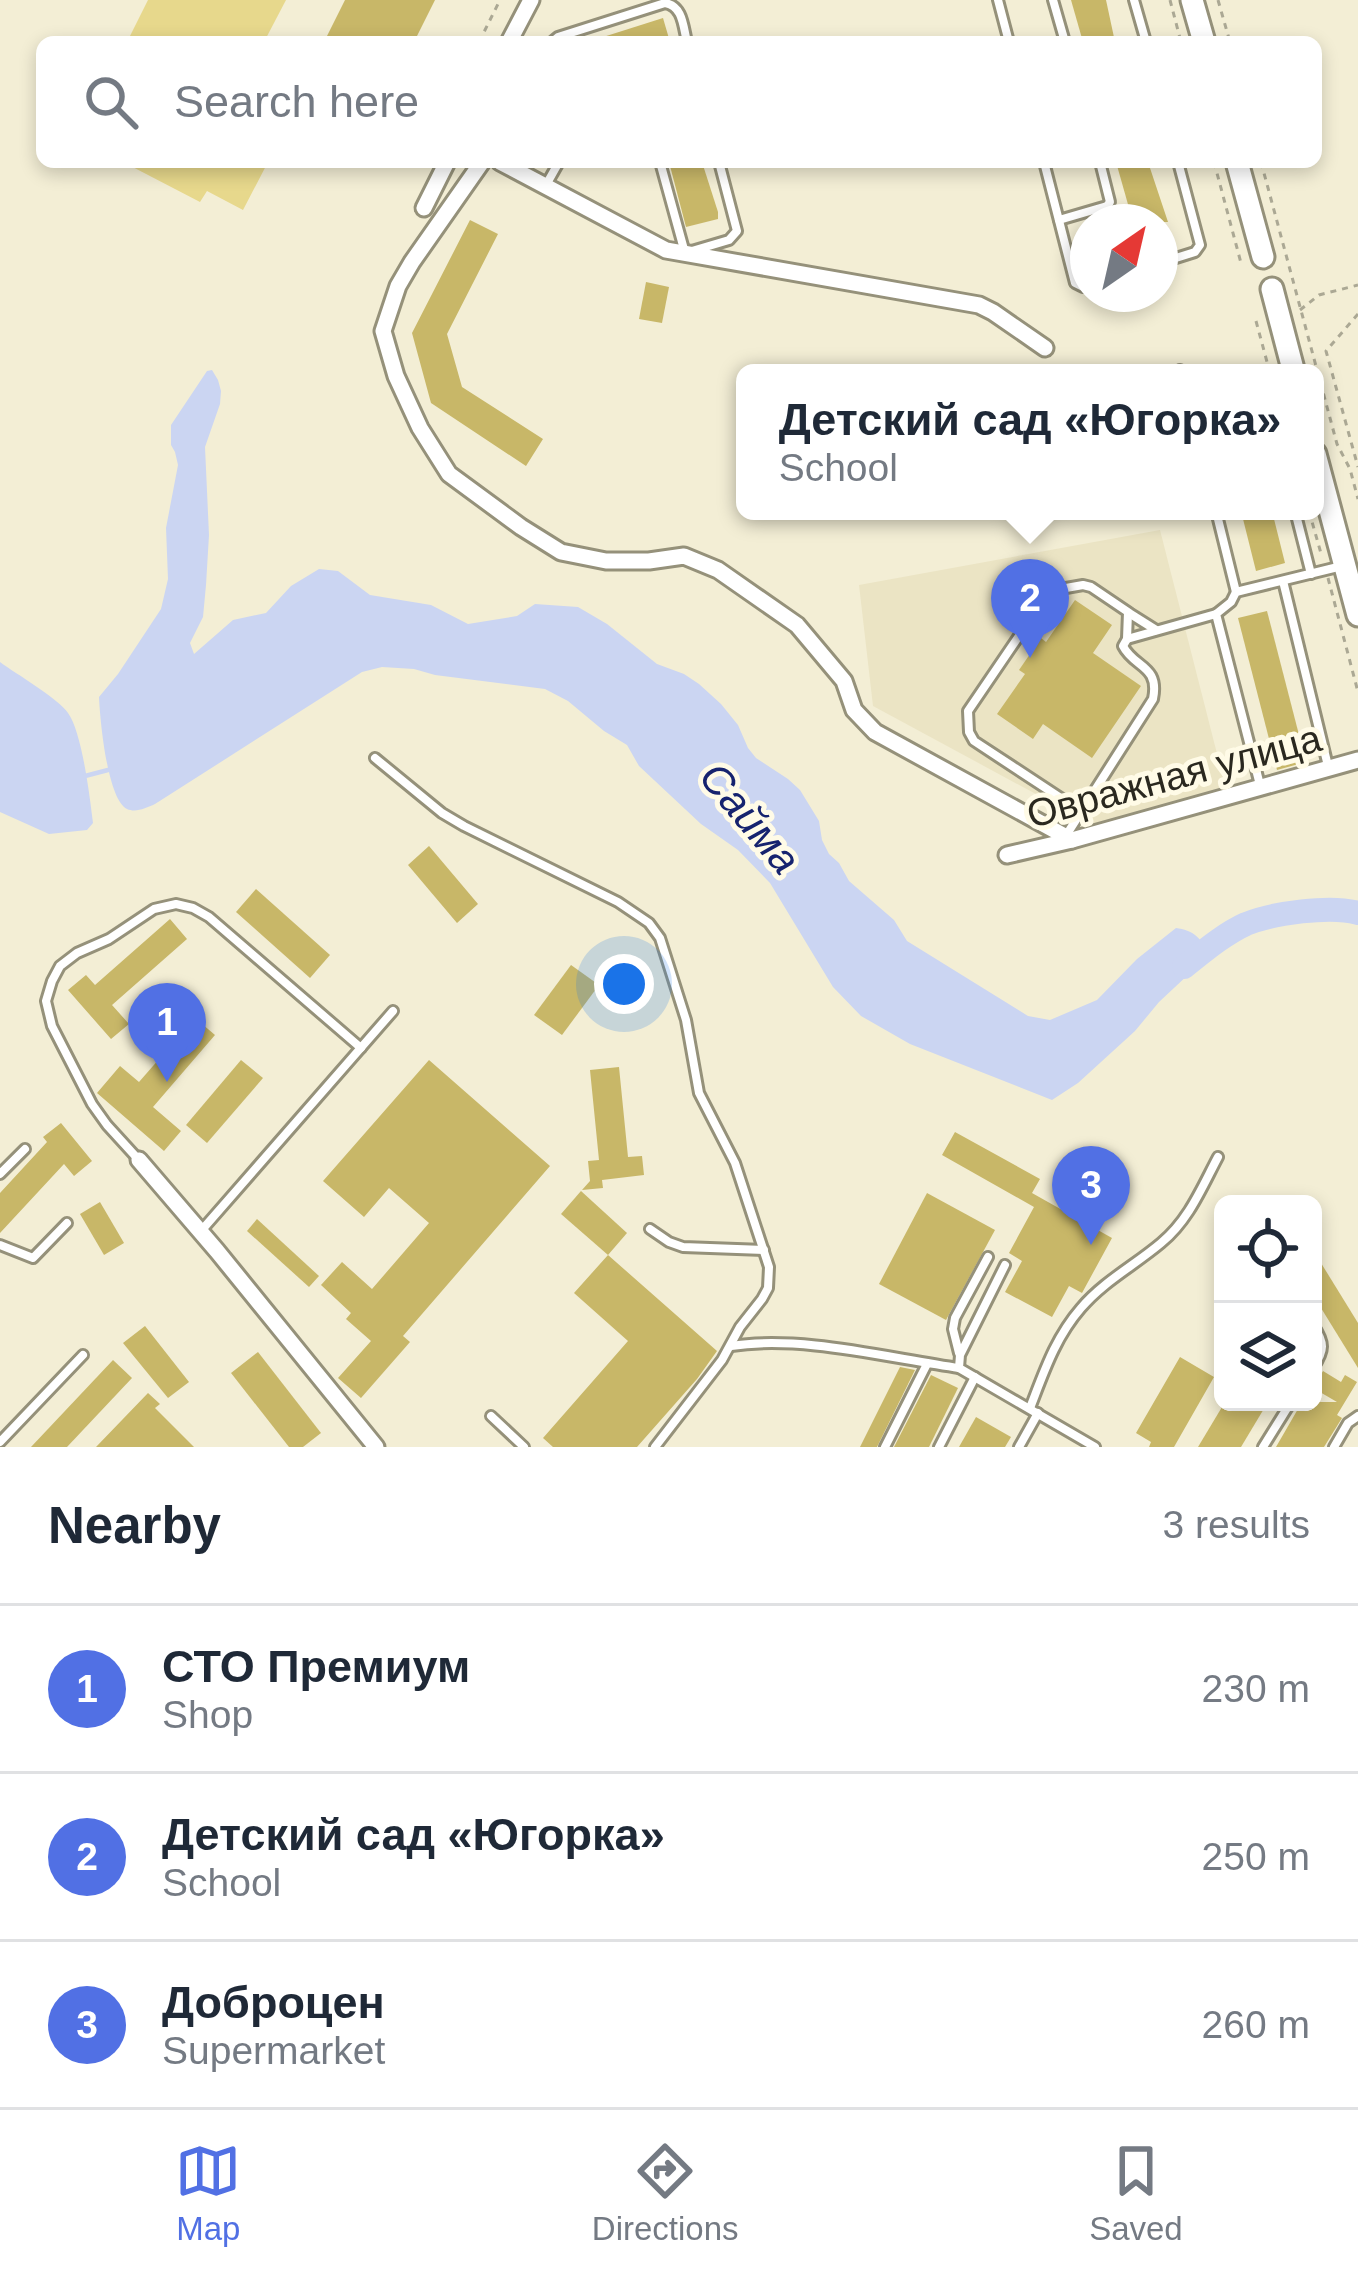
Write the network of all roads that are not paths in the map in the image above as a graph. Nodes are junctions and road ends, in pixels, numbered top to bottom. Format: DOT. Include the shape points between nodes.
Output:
graph roads {
  1 [pos="531,0"];
  2 [pos="998,0"];
  3 [pos="1053,0"];
  4 [pos="1134,0"];
  5 [pos="1192,0"];
  6 [pos="512,36"];
  7 [pos="561,36"];
  8 [pos="686,36"];
  9 [pos="1008,36"];
  10 [pos="1063,36"];
  11 [pos="1144,36"];
  12 [pos="1202,36"];
  13 [pos="444,168"];
  14 [pos="478,168"];
  15 [pos="511,168"];
  16 [pos="556,168"];
  17 [pos="662,168"];
  18 [pos="721,168"];
  19 [pos="1046,168"];
  20 [pos="1102,168"];
  21 [pos="1180,168"];
  22 [pos="1238,168"];
  23 [pos="545,186"];
  24 [pos="424,208"];
  25 [pos="1059,220"];
  26 [pos="686,253"];
  27 [pos="1178,257"];
  28 [pos="1252,260"];
  29 [pos="1070,261"];
  30 [pos="1272,290"];
  31 [pos="1045,348"];
  32 [pos="1292,364"];
  33 [pos="1324,489"];
  34 [pos="1218,520"];
  35 [pos="1297,520"];
  36 [pos="1342,560"];
  37 [pos="1311,574"];
  38 [pos="1283,581"];
  39 [pos="1237,592"];
  40 [pos="1128,612"];
  41 [pos="1216,614"];
  42 [pos="1358,615"];
  43 [pos="1156,630"];
  44 [pos="1127,639"];
  45 [pos="375,758"];
  46 [pos="1358,760"];
  47 [pos="1328,767"];
  48 [pos="1260,785"];
  49 [pos="1082,812"];
  50 [pos="1069,838"];
  51 [pos="1006,855"];
  52 [pos="393,1011"];
  53 [pos="361,1048"];
  54 [pos="25,1148"];
  55 [pos="1218,1157"];
  56 [pos="139,1160"];
  57 [pos="0,1174"];
  58 [pos="67,1223"];
  59 [pos="650,1229"];
  60 [pos="201,1232"];
  61 [pos="0,1245"];
  62 [pos="764,1250"];
  63 [pos="988,1256"];
  64 [pos="1005,1265"];
  65 [pos="730,1347"];
  66 [pos="82,1355"];
  67 [pos="960,1355"];
  68 [pos="927,1364"];
  69 [pos="959,1369"];
  70 [pos="975,1378"];
  71 [pos="1035,1411"];
  72 [pos="1285,1411"];
  73 [pos="491,1416"];
  74 [pos="1358,1416"];
  75 [pos="0,1442"];
  76 [pos="1093,1446"];
  77 [pos="376,1447"];
  78 [pos="524,1447"];
  79 [pos="655,1447"];
  80 [pos="885,1447"];
  81 [pos="939,1447"];
  82 [pos="1019,1447"];
  83 [pos="1262,1447"];
  84 [pos="1334,1447"];
  1 -- 6 [label="street"];
  2 -- 9 [label="lane"];
  3 -- 10 [label="lane"];
  4 -- 11 [label="lane"];
  5 -- 12 [label="street"];
  7 -- 8 [label="lane" via="665,3 679,10"];
  13 -- 24 [label="street"];
  14 -- 50 [label="street" via="398,286 383,331 396,376 449,474 561,552 606,561 684,556 718,571 797,625 875,732"];
  15 -- 23 [label="street"];
  16 -- 23 [label="lane"];
  17 -- 26 [label="lane"];
  18 -- 26 [label="lane" via="737,231"];
  19 -- 25 [label="lane"];
  20 -- 25 [label="lane" via="1107,206"];
  21 -- 27 [label="lane" via="1200,245"];
  22 -- 28 [label="street"];
  23 -- 26 [label="street"];
  25 -- 29 [label="lane"];
  26 -- 31 [label="street" via="979,305"];
  30 -- 32 [label="street"];
  33 -- 36 [label="street"];
  34 -- 39 [label="lane"];
  35 -- 37 [label="lane"];
  36 -- 37 [label="lane"];
  36 -- 42 [label="street"];
  37 -- 38 [label="lane"];
  38 -- 39 [label="lane"];
  38 -- 47 [label="lane"];
  39 -- 41 [label="lane"];
  40 -- 43 [label="lane"];
  40 -- 44 [label="lane"];
  40 -- 49 [label="lane" via="1083,585 1051,595 968,711 974,741"];
  41 -- 43 [label="lane"];
  41 -- 48 [label="lane"];
  43 -- 44 [label="lane"];
  44 -- 49 [label="lane" via="1123,650 1153,678 1153,699"];
  45 -- 62 [label="lane" via="442,813 649,923 667,952 699,1094 735,1162"];
  46 -- 47 [label="street, Овражная улица"];
  47 -- 48 [label="street, Овражная улица"];
  48 -- 50 [label="street, Овражная улица"];
  49 -- 50 [label="lane"];
  50 -- 51 [label="street, Овражная улица"];
  52 -- 53 [label="lane"];
  53 -- 56 [label="lane" via="209,917 176,904 154,909 60,966 46,1001 92,1104"];
  53 -- 60 [label="lane"];
  54 -- 57 [label="lane"];
  55 -- 71 [label="lane" via="1180,1223 1079,1310 1051,1354"];
  56 -- 60 [label="street"];
  58 -- 61 [label="lane" via="33,1258"];
  59 -- 62 [label="lane" via="682,1247"];
  60 -- 77 [label="street"];
  62 -- 65 [label="lane" via="768,1288"];
  63 -- 67 [label="lane" via="953,1324"];
  64 -- 67 [label="lane"];
  65 -- 68 [label="lane" via="771,1342"];
  65 -- 79 [label="lane"];
  66 -- 75 [label="lane"];
  67 -- 69 [label="lane"];
  68 -- 69 [label="lane"];
  68 -- 80 [label="lane"];
  69 -- 70 [label="lane"];
  70 -- 71 [label="lane"];
  70 -- 81 [label="lane"];
  71 -- 76 [label="lane"];
  71 -- 82 [label="lane"];
  72 -- 83 [label="lane"];
  73 -- 78 [label="lane"];
  74 -- 84 [label="lane"];
}
